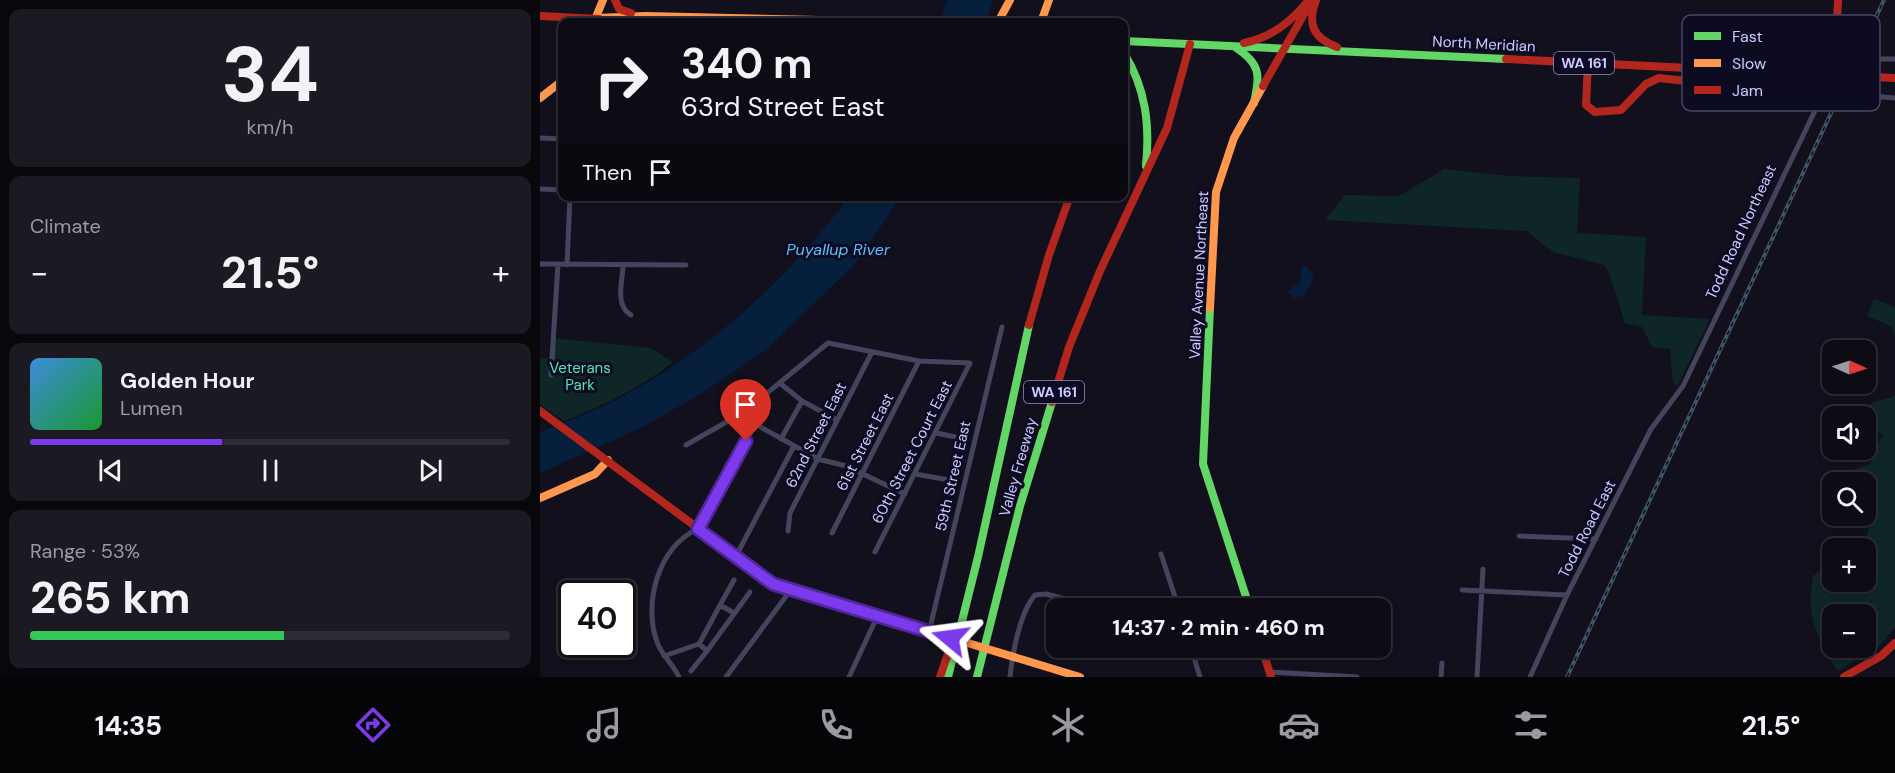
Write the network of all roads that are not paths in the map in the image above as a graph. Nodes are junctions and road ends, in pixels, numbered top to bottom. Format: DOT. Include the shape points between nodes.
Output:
graph roads {
  1 [pos="603,0"];
  2 [pos="615,0"];
  3 [pos="1010,0"];
  4 [pos="1312,0"];
  5 [pos="1838,0"];
  6 [pos="1048,2"];
  7 [pos="1837,15"];
  8 [pos="540,16"];
  9 [pos="646,16"];
  10 [pos="569,17"];
  11 [pos="572,18"];
  12 [pos="577,18"];
  13 [pos="595,18"];
  14 [pos="620,18"];
  15 [pos="740,18"];
  16 [pos="1000,18"];
  17 [pos="1042,18"];
  18 [pos="1050,18"];
  19 [pos="1128,41"];
  20 [pos="1190,44"];
  21 [pos="1232,45"];
  22 [pos="1286,48"];
  23 [pos="1349,51"];
  24 [pos="1895,59"];
  25 [pos="1128,60"];
  26 [pos="1880,60"];
  27 [pos="1588,63"];
  28 [pos="1682,68"];
  29 [pos="1880,77"];
  30 [pos="1895,78"];
  31 [pos="1682,81"];
  32 [pos="558,84"];
  33 [pos="1880,97"];
  34 [pos="540,98"];
  35 [pos="1895,98"];
  36 [pos="1254,103"];
  37 [pos="1815,111"];
  38 [pos="540,138"];
  39 [pos="558,139"];
  40 [pos="1145,172"];
  41 [pos="540,189"];
  42 [pos="558,190"];
  43 [pos="570,201"];
  44 [pos="1069,201"];
  45 [pos="540,264"];
  46 [pos="558,264"];
  47 [pos="567,265"];
  48 [pos="686,265"];
  49 [pos="623,267"];
  50 [pos="631,315"];
  51 [pos="1002,327"];
  52 [pos="872,352"];
  53 [pos="919,362"];
  54 [pos="551,375"];
  55 [pos="781,384"];
  56 [pos="1676,398"];
  57 [pos="802,401"];
  58 [pos="540,411"];
  59 [pos="744,412"];
  60 [pos="837,420"];
  61 [pos="756,423"];
  62 [pos="936,433"];
  63 [pos="961,438"];
  64 [pos="781,439"];
  65 [pos="686,445"];
  66 [pos="794,446"];
  67 [pos="605,458"];
  68 [pos="818,459"];
  69 [pos="863,474"];
  70 [pos="915,474"];
  71 [pos="949,480"];
  72 [pos="905,494"];
  73 [pos="540,498"];
  74 [pos="698,529"];
  75 [pos="788,531"];
  76 [pos="832,533"];
  77 [pos="1519,536"];
  78 [pos="1596,539"];
  79 [pos="875,552"];
  80 [pos="1161,554"];
  81 [pos="735,558"];
  82 [pos="1483,569"];
  83 [pos="734,580"];
  84 [pos="1462,590"];
  85 [pos="790,591"];
  86 [pos="1482,591"];
  87 [pos="750,592"];
  88 [pos="1567,595"];
  89 [pos="1061,598"];
  90 [pos="1175,598"];
  91 [pos="1247,598"];
  92 [pos="720,605"];
  93 [pos="734,613"];
  94 [pos="877,617"];
  95 [pos="929,632"];
  96 [pos="1895,643"];
  97 [pos="699,644"];
  98 [pos="707,651"];
  99 [pos="664,656"];
  100 [pos="950,656"];
  101 [pos="1011,657"];
  102 [pos="1194,658"];
  103 [pos="1265,658"];
  104 [pos="1442,663"];
  105 [pos="691,671"];
  106 [pos="978,675"];
  107 [pos="1270,675"];
  108 [pos="680,677"];
  109 [pos="726,677"];
  110 [pos="849,677"];
  111 [pos="940,677"];
  112 [pos="948,677"];
  113 [pos="1010,677"];
  114 [pos="1080,677"];
  115 [pos="1200,677"];
  116 [pos="1357,677"];
  117 [pos="1441,677"];
  118 [pos="1477,677"];
  119 [pos="1530,677"];
  120 [pos="1844,677"];
  1 -- 13 [label="main road"];
  2 -- 9 [label="main road" via="622,11"];
  3 -- 16 [label="main road"];
  4 -- 21 [label="main road" via="1282,29 1264,38"];
  4 -- 22 [label="main road, Valley Avenue Northeast"];
  4 -- 23 [label="main road" via="1311,25 1316,38"];
  5 -- 7 [label="main road, Todd Road Northeast"];
  6 -- 17 [label="main road"];
  6 -- 18 [label="main road"];
  8 -- 10 [label="main road"];
  9 -- 14 [label="main road"];
  9 -- 15 [label="main road"];
  10 -- 11 [label="main road"];
  10 -- 12 [label="main road"];
  19 -- 20 [label="main road, North Meridian / WA 161"];
  20 -- 21 [label="main road, North Meridian / WA 161"];
  20 -- 40 [label="main road, WA 161" via="1167,128"];
  21 -- 22 [label="main road, North Meridian / WA 161"];
  21 -- 36 [label="main road" via="1257,66"];
  22 -- 23 [label="main road, North Meridian / WA 161"];
  22 -- 36 [label="main road, Valley Avenue Northeast"];
  23 -- 27 [label="main road, North Meridian / WA 161"];
  24 -- 26 [label="street"];
  25 -- 40 [label="main road" via="1148,110"];
  27 -- 28 [label="main road, North Meridian / WA 161"];
  27 -- 31 [label="main road" via="1586,105 1595,112 1621,110 1646,84 1659,78"];
  29 -- 30 [label="main road, North Meridian / WA 161"];
  32 -- 34 [label="main road"];
  33 -- 35 [label="street"];
  36 -- 91 [label="main road, Valley Avenue Northeast" via="1231,143 1216,192 1202,453"];
  37 -- 56 [label="street, Todd Road Northeast"];
  38 -- 39 [label="street"];
  40 -- 106 [label="main road, Valley Freeway / WA 161" via="1069,347 1020,506"];
  41 -- 42 [label="street"];
  43 -- 47 [label="street"];
  44 -- 100 [label="main road, Valley Freeway / WA 161" via="1033,307 975,571"];
  45 -- 46 [label="street"];
  46 -- 47 [label="street"];
  46 -- 54 [label="street"];
  47 -- 49 [label="street"];
  48 -- 49 [label="street"];
  49 -- 50 [label="street" via="621,302"];
  51 -- 95 [label="street, 59th Street East"];
  52 -- 53 [label="street"];
  52 -- 55 [label="street" via="828,343"];
  52 -- 60 [label="street, 62nd Street East"];
  53 -- 62 [label="street, 60th Street Court East" via="970,363"];
  53 -- 69 [label="street, 61st Street East"];
  55 -- 57 [label="street"];
  55 -- 59 [label="street"];
  56 -- 78 [label="street, Todd Road East" via="1651,429"];
  57 -- 60 [label="street"];
  57 -- 64 [label="street"];
  58 -- 67 [label="main road"];
  59 -- 61 [label="street"];
  59 -- 65 [label="street"];
  60 -- 68 [label="street, 62nd Street East"];
  61 -- 64 [label="street"];
  61 -- 74 [label="street"];
  62 -- 63 [label="street"];
  62 -- 70 [label="street, 60th Street Court East"];
  64 -- 66 [label="street"];
  66 -- 68 [label="street"];
  66 -- 81 [label="street"];
  67 -- 73 [label="main road" via="595,474"];
  67 -- 74 [label="main road"];
  68 -- 69 [label="street"];
  68 -- 75 [label="street, 62nd Street East" via="790,513"];
  69 -- 72 [label="street"];
  69 -- 76 [label="street, 61st Street East"];
  70 -- 71 [label="street"];
  70 -- 72 [label="street, 60th Street Court East"];
  72 -- 79 [label="street, 60th Street Court East"];
  74 -- 81 [label="main road"];
  74 -- 99 [label="street" via="672,551 657,577 652,599 655,636"];
  77 -- 78 [label="street"];
  78 -- 88 [label="street, Todd Road East"];
  80 -- 90 [label="street"];
  81 -- 85 [label="main road"];
  82 -- 86 [label="street"];
  83 -- 92 [label="street"];
  84 -- 86 [label="street"];
  85 -- 94 [label="main road"];
  85 -- 109 [label="street"];
  86 -- 88 [label="street"];
  86 -- 118 [label="street"];
  87 -- 93 [label="street"];
  88 -- 119 [label="street, Todd Road East"];
  89 -- 101 [label="street" via="1035,595"];
  92 -- 93 [label="street"];
  92 -- 97 [label="street"];
  93 -- 98 [label="street"];
  94 -- 95 [label="main road"];
  94 -- 110 [label="street"];
  95 -- 101 [label="main road"];
  96 -- 120 [label="main road" via="1881,656"];
  97 -- 98 [label="street"];
  97 -- 99 [label="street"];
  98 -- 105 [label="street"];
  99 -- 108 [label="street"];
  100 -- 111 [label="main road, WA 161"];
  100 -- 112 [label="main road"];
  101 -- 113 [label="street"];
  101 -- 114 [label="main road"];
  102 -- 115 [label="street"];
  103 -- 107 [label="main road"];
  104 -- 117 [label="street"];
  107 -- 116 [label="street"];
}
